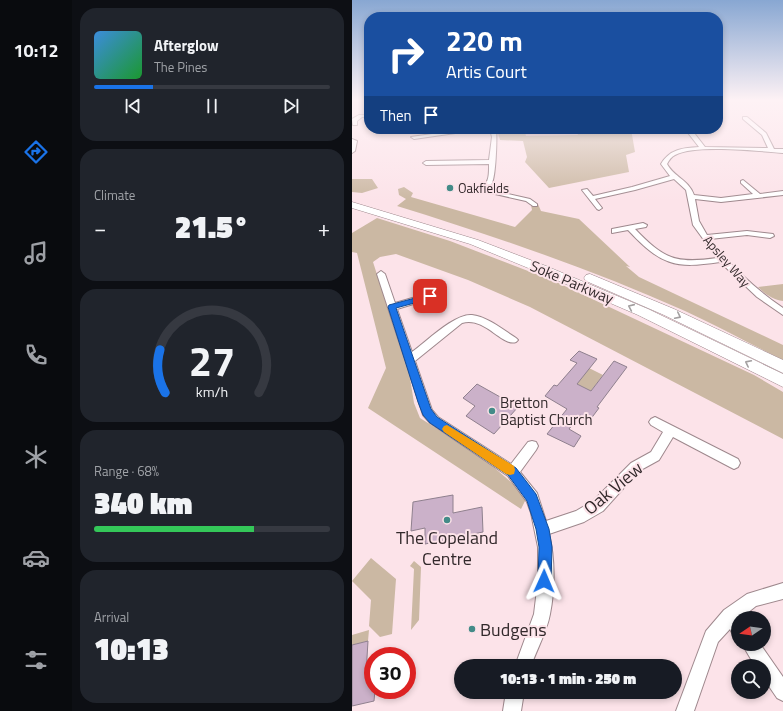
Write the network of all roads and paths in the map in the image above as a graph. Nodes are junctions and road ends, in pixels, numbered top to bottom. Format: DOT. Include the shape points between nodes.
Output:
graph roads {
  1 [pos="437,134"];
  2 [pos="494,134"];
  3 [pos="692,134"];
  4 [pos="764,134"];
  5 [pos="414,137"];
  6 [pos="352,141"];
  7 [pos="702,148"];
  8 [pos="772,150"];
  9 [pos="352,151"];
  10 [pos="783,151"];
  11 [pos="492,162"];
  12 [pos="426,163"];
  13 [pos="674,177"];
  14 [pos="743,182"];
  15 [pos="471,187"];
  16 [pos="481,190"];
  17 [pos="585,190"];
  18 [pos="783,193"];
  19 [pos="690,196"];
  20 [pos="759,196"];
  21 [pos="591,198"];
  22 [pos="352,199"];
  23 [pos="352,205"];
  24 [pos="535,205"];
  25 [pos="599,208"];
  26 [pos="642,225"];
  27 [pos="630,228"];
  28 [pos="615,231"];
  29 [pos="770,236"];
  30 [pos="705,237"];
  31 [pos="723,259"];
  32 [pos="381,274"];
  33 [pos="430,296"];
  34 [pos="392,307"];
  35 [pos="783,312"];
  36 [pos="513,340"];
  37 [pos="409,360"];
  38 [pos="783,367"];
  39 [pos="783,381"];
  40 [pos="655,422"];
  41 [pos="671,430"];
  42 [pos="532,446"];
  43 [pos="734,463"];
  44 [pos="512,472"];
  45 [pos="542,529"];
  46 [pos="783,591"];
  47 [pos="742,611"];
  48 [pos="731,623"];
  49 [pos="755,651"];
  50 [pos="526,659"];
  51 [pos="783,692"];
  52 [pos="514,699"];
  53 [pos="512,711"];
  54 [pos="685,711"];
  1 -- 5 [label="street"];
  2 -- 11 [label="street"];
  3 -- 7 [label="street"];
  4 -- 8 [label="street"];
  6 -- 9 [label="street"];
  7 -- 8 [label="street, Apsley Way"];
  7 -- 13 [label="street, Apsley Way" via="684,150 668,156 664,164 667,172"];
  8 -- 10 [label="street, Apsley Way"];
  11 -- 12 [label="street"];
  11 -- 16 [label="street" via="491,179"];
  13 -- 19 [label="street, Apsley Way" via="684,184"];
  13 -- 21 [label="street"];
  14 -- 20 [label="street"];
  15 -- 16 [label="street"];
  16 -- 24 [label="street" via="528,200"];
  17 -- 21 [label="street"];
  18 -- 20 [label="street"];
  19 -- 20 [label="street" via="721,200"];
  19 -- 30 [label="street, Apsley Way" via="697,224"];
  21 -- 25 [label="street"];
  22 -- 38 [label="highway, Soke Parkway, one-way" via="430,220 521,250 623,291"];
  39 -- 23 [label="highway, Soke Parkway, one-way" via="643,312 542,269 474,242"];
  26 -- 27 [label="street"];
  27 -- 28 [label="street"];
  27 -- 31 [label="street" via="662,258 683,263"];
  29 -- 30 [label="street" via="747,233"];
  30 -- 31 [label="street, Apsley Way"];
  31 -- 35 [label="street, Apsley Way" via="757,294"];
  32 -- 34 [label="street"];
  33 -- 34 [label="street"];
  34 -- 37 [label="street"];
  36 -- 37 [label="street" via="478,320 465,319"];
  37 -- 44 [label="street" via="427,412 434,420"];
  40 -- 41 [label="street"];
  41 -- 43 [label="street"];
  41 -- 45 [label="street, Oak View" via="655,456 635,467 598,506 579,517"];
  42 -- 44 [label="street"];
  44 -- 45 [label="street" via="532,498"];
  45 -- 50 [label="street" via="545,547 542,614"];
  46 -- 47 [label="street" via="752,599"];
  48 -- 54 [label="street" via="712,637"];
  49 -- 51 [label="street"];
  52 -- 53 [label="street"];
}
